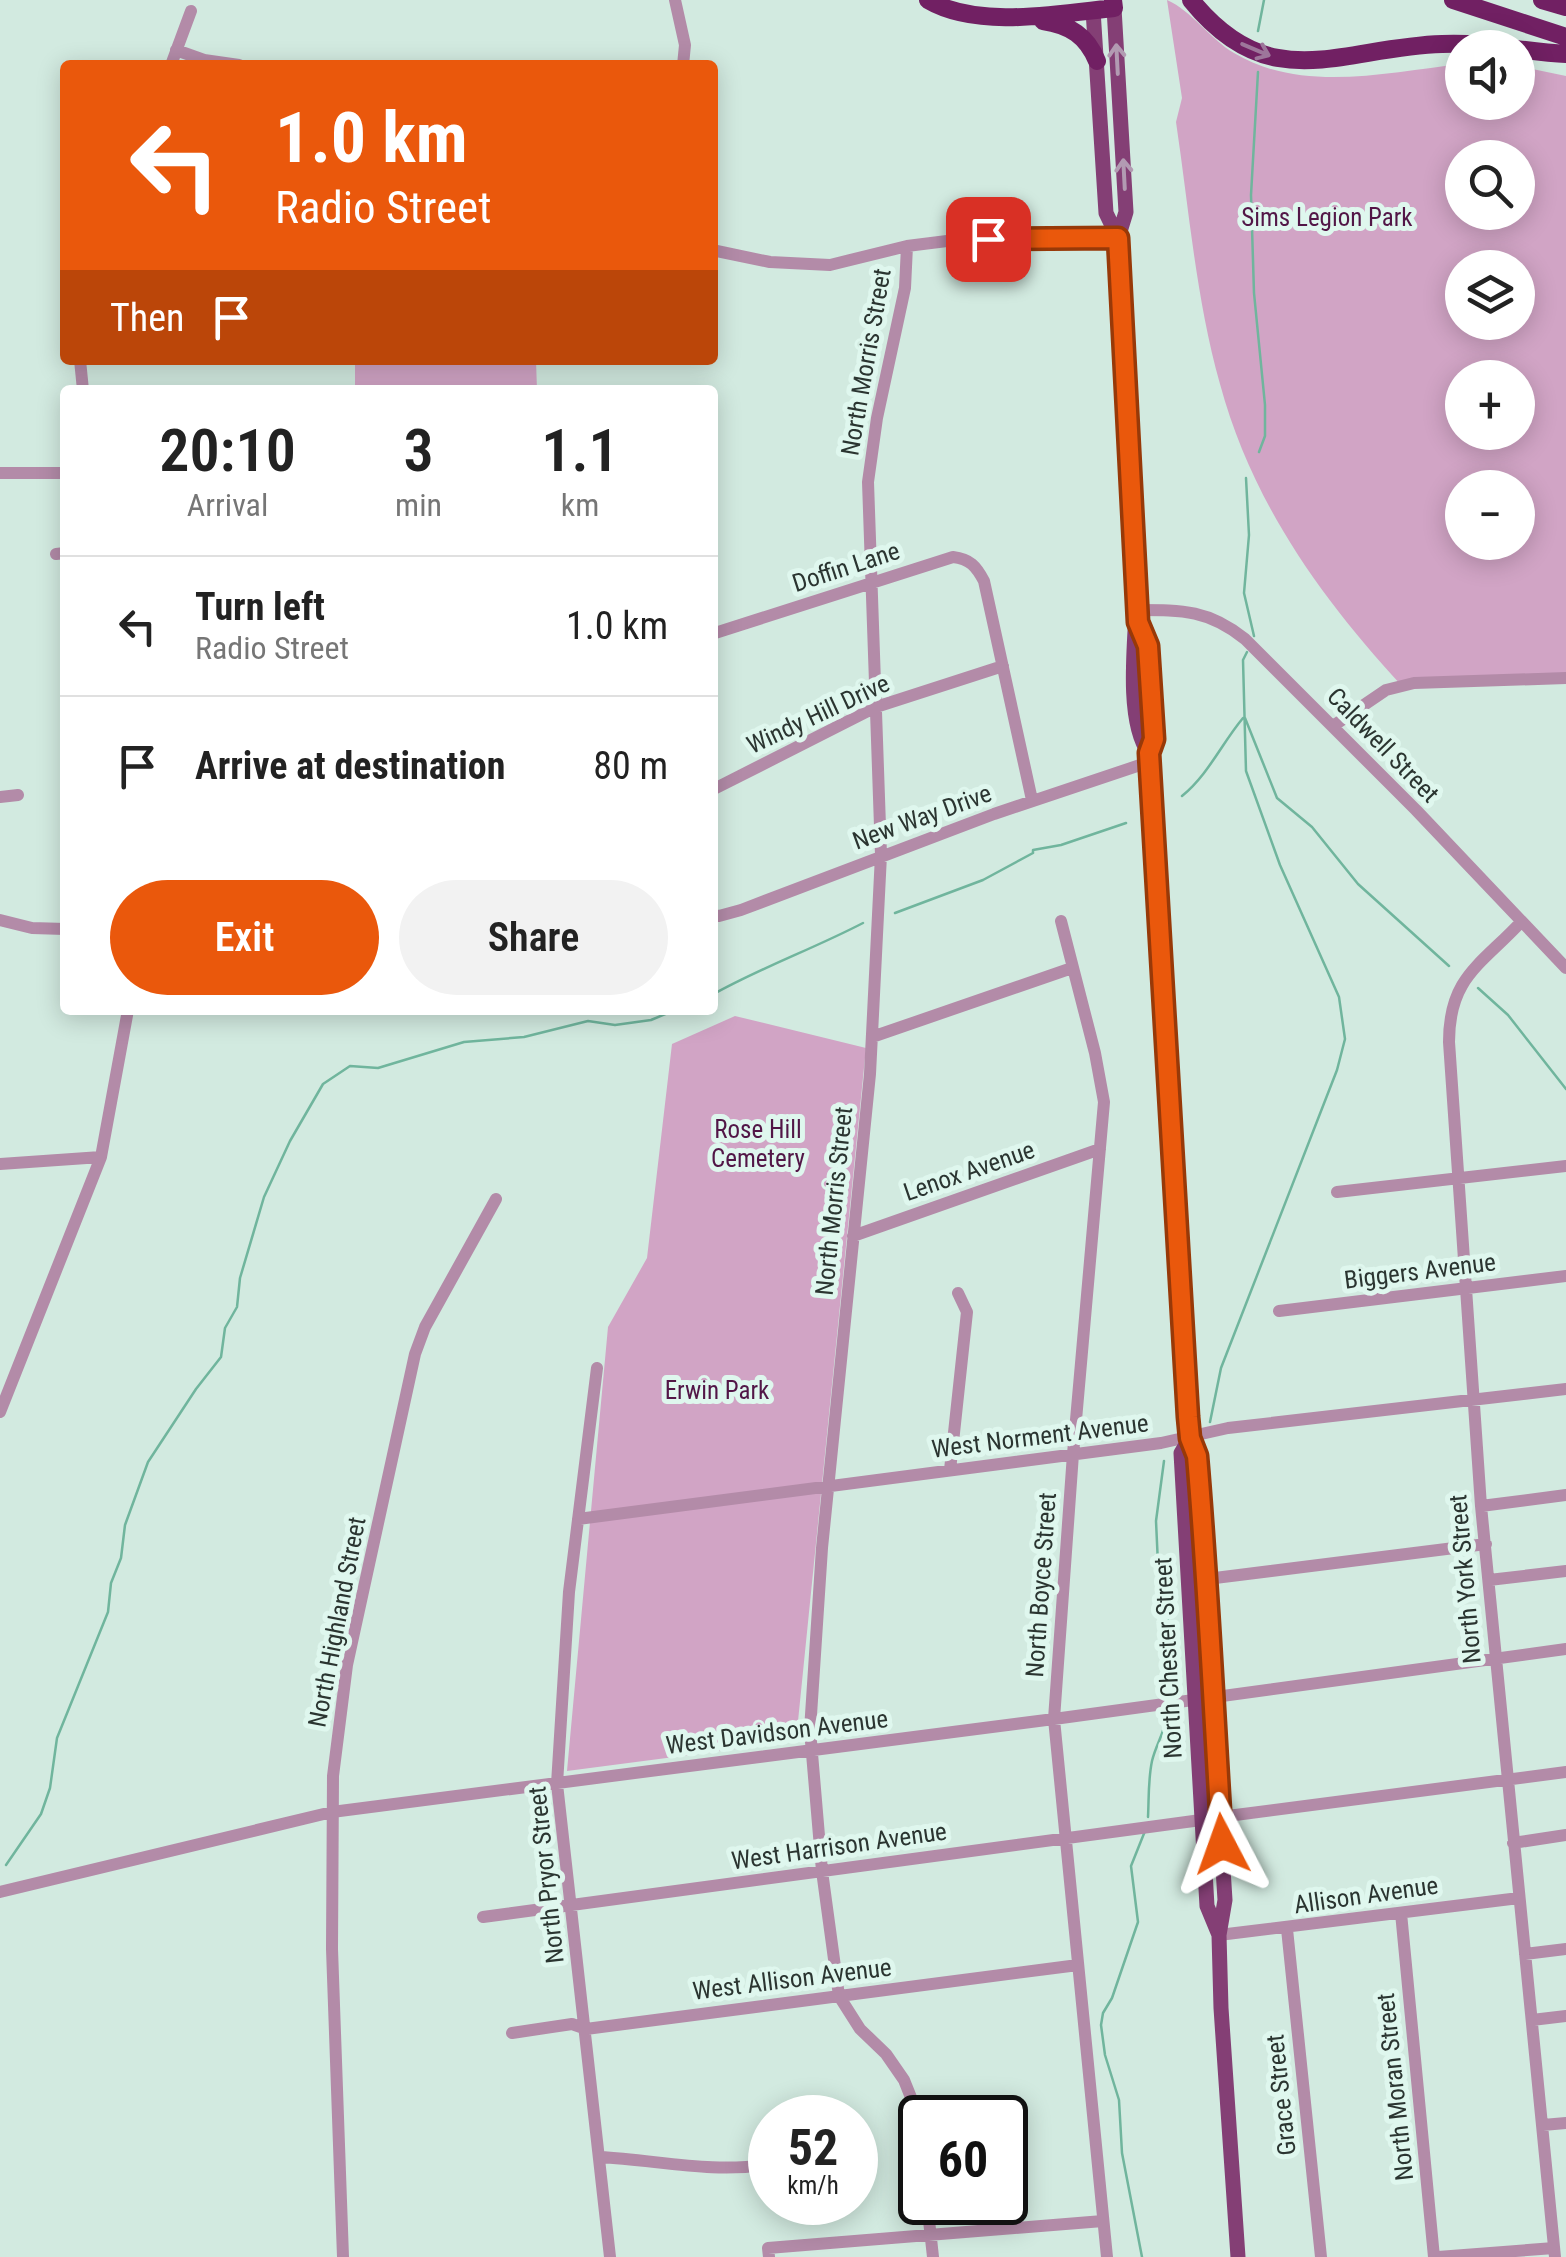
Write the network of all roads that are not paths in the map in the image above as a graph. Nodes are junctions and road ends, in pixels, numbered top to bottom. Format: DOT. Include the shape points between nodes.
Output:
graph roads {
  1 [pos="675,0"];
  2 [pos="928,0"];
  3 [pos="1191,0"];
  4 [pos="1453,0"];
  5 [pos="1542,0"];
  6 [pos="1114,4"];
  7 [pos="1093,5"];
  8 [pos="1566,7"];
  9 [pos="191,11"];
  10 [pos="1003,16"];
  11 [pos="1566,37"];
  12 [pos="176,50"];
  13 [pos="1566,54"];
  14 [pos="173,60"];
  15 [pos="204,60"];
  16 [pos="684,60"];
  17 [pos="1097,62"];
  18 [pos="1118,238"];
  19 [pos="907,246"];
  20 [pos="718,251"];
  21 [pos="60,473"];
  22 [pos="0,474"];
  23 [pos="870,582"];
  24 [pos="1138,616"];
  25 [pos="718,632"];
  26 [pos="1003,666"];
  27 [pos="1566,678"];
  28 [pos="876,707"];
  29 [pos="1333,726"];
  30 [pos="1149,757"];
  31 [pos="718,787"];
  32 [pos="18,795"];
  33 [pos="0,798"];
  34 [pos="1032,800"];
  35 [pos="881,855"];
  36 [pos="718,916"];
  37 [pos="0,920"];
  38 [pos="1061,921"];
  39 [pos="1521,922"];
  40 [pos="60,929"];
  41 [pos="1072,968"];
  42 [pos="1566,968"];
  43 [pos="127,1015"];
  44 [pos="872,1037"];
  45 [pos="1100,1149"];
  46 [pos="101,1157"];
  47 [pos="0,1164"];
  48 [pos="1566,1166"];
  49 [pos="1458,1178"];
  50 [pos="1337,1192"];
  51 [pos="496,1199"];
  52 [pos="853,1236"];
  53 [pos="1566,1276"];
  54 [pos="1466,1288"];
  55 [pos="958,1293"];
  56 [pos="1280,1311"];
  57 [pos="597,1368"];
  58 [pos="1566,1389"];
  59 [pos="1474,1401"];
  60 [pos="0,1412"];
  61 [pos="1190,1438"];
  62 [pos="1072,1454"];
  63 [pos="950,1470"];
  64 [pos="829,1486"];
  65 [pos="1566,1495"];
  66 [pos="1481,1506"];
  67 [pos="578,1518"];
  68 [pos="1486,1544"];
  69 [pos="1566,1570"];
  70 [pos="1207,1579"];
  71 [pos="1489,1580"];
  72 [pos="1566,1649"];
  73 [pos="1494,1659"];
  74 [pos="1203,1698"];
  75 [pos="1054,1719"];
  76 [pos="811,1750"];
  77 [pos="1566,1772"];
  78 [pos="1507,1780"];
  79 [pos="557,1784"];
  80 [pos="332,1812"];
  81 [pos="1220,1816"];
  82 [pos="1201,1820"];
  83 [pos="1566,1836"];
  84 [pos="1067,1838"];
  85 [pos="1513,1843"];
  86 [pos="822,1871"];
  87 [pos="0,1892"];
  88 [pos="1519,1898"];
  89 [pos="572,1906"];
  90 [pos="1401,1913"];
  91 [pos="483,1917"];
  92 [pos="1287,1929"];
  93 [pos="1219,1935"];
  94 [pos="1566,1949"];
  95 [pos="1524,1954"];
  96 [pos="1078,1965"];
  97 [pos="840,1996"];
  98 [pos="1566,2016"];
  99 [pos="1532,2020"];
  100 [pos="586,2029"];
  101 [pos="512,2033"];
  102 [pos="910,2095"];
  103 [pos="1566,2123"];
  104 [pos="1543,2125"];
  105 [pos="600,2157"];
  106 [pos="748,2166"];
  107 [pos="1566,2189"];
  108 [pos="1549,2191"];
  109 [pos="1102,2221"];
  110 [pos="930,2225"];
  111 [pos="931,2236"];
  112 [pos="820,2250"];
  113 [pos="768,2252"];
  114 [pos="1554,2252"];
  115 [pos="343,2257"];
  116 [pos="610,2257"];
  117 [pos="934,2257"];
  118 [pos="1107,2257"];
  119 [pos="1238,2257"];
  120 [pos="1320,2257"];
  121 [pos="1436,2257"];
  1 -- 16 [label="street"];
  2 -- 10 [label="highway" via="970,16"];
  3 -- 13 [label="highway, one-way" via="1238,42 1291,61 1439,44"];
  4 -- 11 [label="highway"];
  5 -- 8 [label="highway"];
  6 -- 7 [label="highway"];
  18 -- 6 [label="main road, North Chester Street, one-way" via="1126,212"];
  7 -- 10 [label="highway"];
  7 -- 17 [label="main road, North Chester Street"];
  9 -- 12 [label="street"];
  10 -- 17 [label="highway" via="1069,27 1088,42"];
  12 -- 14 [label="street"];
  12 -- 15 [label="street"];
  17 -- 18 [label="main road, North Chester Street" via="1106,213"];
  18 -- 19 [label="street"];
  18 -- 24 [label="main road, North Chester Street"];
  19 -- 20 [label="street" via="798,266"];
  19 -- 23 [label="street, North Morris Street" via="868,482"];
  21 -- 22 [label="street"];
  23 -- 25 [label="street, Doffin Lane"];
  23 -- 26 [label="street, Doffin Lane" via="953,556 966,558 984,581"];
  23 -- 28 [label="street, North Morris Street"];
  24 -- 29 [label="street, Caldwell Street" via="1199,613 1223,622"];
  24 -- 30 [label="main road, North Chester Street" via="1148,646 1154,739"];
  26 -- 28 [label="street, Windy Hill Drive"];
  26 -- 34 [label="street"];
  27 -- 29 [label="street" via="1414,682 1363,702"];
  28 -- 31 [label="street, Windy Hill Drive"];
  28 -- 35 [label="street, North Morris Street"];
  29 -- 39 [label="street, Caldwell Street"];
  30 -- 34 [label="street, New Way Drive"];
  30 -- 61 [label="main road, North Chester Street"];
  32 -- 33 [label="street"];
  34 -- 35 [label="street, New Way Drive"];
  35 -- 36 [label="street, New Way Drive"];
  35 -- 44 [label="street, North Morris Street"];
  37 -- 40 [label="street"];
  38 -- 41 [label="street, North Boyce Street"];
  39 -- 42 [label="street, Caldwell Street"];
  39 -- 49 [label="street, North York Street" via="1473,968 1453,999"];
  41 -- 44 [label="street"];
  41 -- 45 [label="street, North Boyce Street" via="1102,1086"];
  43 -- 46 [label="street"];
  44 -- 52 [label="street, North Morris Street"];
  45 -- 52 [label="street, Lenox Avenue"];
  45 -- 62 [label="street, North Boyce Street"];
  46 -- 47 [label="street"];
  46 -- 60 [label="street"];
  48 -- 49 [label="street"];
  49 -- 50 [label="street"];
  49 -- 54 [label="street, North York Street"];
  51 -- 80 [label="street, North Highland Street" via="415,1354 345,1673"];
  52 -- 64 [label="street, North Morris Street"];
  53 -- 54 [label="street, Biggers Avenue"];
  54 -- 56 [label="street, Biggers Avenue"];
  54 -- 59 [label="street, North York Street"];
  55 -- 63 [label="street" via="967,1312"];
  57 -- 67 [label="street, North Pryor Street"];
  58 -- 59 [label="street, West Norment Avenue"];
  59 -- 61 [label="street, West Norment Avenue" via="1228,1428"];
  59 -- 66 [label="street, North York Street"];
  61 -- 62 [label="street, West Norment Avenue"];
  61 -- 70 [label="main road, North Chester Street"];
  61 -- 74 [label="main road, North Chester Street" via="1181,1454"];
  62 -- 63 [label="street, West Norment Avenue"];
  62 -- 75 [label="street, North Boyce Street"];
  63 -- 64 [label="street, West Norment Avenue"];
  64 -- 67 [label="street, West Norment Avenue"];
  64 -- 76 [label="street, North Morris Street"];
  65 -- 66 [label="street"];
  66 -- 68 [label="street, North York Street"];
  67 -- 79 [label="street, North Pryor Street"];
  68 -- 70 [label="street"];
  68 -- 71 [label="street, North York Street"];
  69 -- 71 [label="street"];
  70 -- 74 [label="main road, North Chester Street"];
  71 -- 73 [label="street, North York Street"];
  72 -- 73 [label="street, West Davidson Avenue"];
  73 -- 74 [label="street, West Davidson Avenue"];
  73 -- 78 [label="street, North York Street"];
  74 -- 75 [label="street, West Davidson Avenue"];
  74 -- 81 [label="main road, North Chester Street"];
  74 -- 82 [label="main road, North Chester Street"];
  75 -- 76 [label="street, West Davidson Avenue"];
  75 -- 84 [label="street, North Boyce Street"];
  76 -- 79 [label="street, West Davidson Avenue"];
  76 -- 86 [label="street, North Morris Street"];
  77 -- 78 [label="street"];
  78 -- 81 [label="street"];
  78 -- 85 [label="street, North York Street"];
  79 -- 80 [label="street, West Davidson Avenue"];
  79 -- 89 [label="street, North Pryor Street"];
  80 -- 87 [label="street, West Davidson Avenue"];
  80 -- 115 [label="street, North Highland Street"];
  81 -- 93 [label="main road, North Chester Street" via="1225,1900"];
  82 -- 84 [label="street, West Harrison Avenue"];
  82 -- 93 [label="main road, North Chester Street" via="1206,1906"];
  83 -- 85 [label="street"];
  84 -- 86 [label="street, West Harrison Avenue"];
  84 -- 96 [label="street, North Boyce Street"];
  85 -- 88 [label="street, North York Street"];
  86 -- 89 [label="street, West Harrison Avenue"];
  86 -- 97 [label="street, North Morris Street"];
  88 -- 90 [label="street, Allison Avenue"];
  88 -- 95 [label="street, North York Street"];
  89 -- 91 [label="street, West Harrison Avenue"];
  89 -- 100 [label="street, North Pryor Street"];
  90 -- 92 [label="street, Allison Avenue"];
  90 -- 121 [label="street, North Moran Street"];
  92 -- 93 [label="street, Allison Avenue"];
  92 -- 120 [label="street, Grace Street"];
  93 -- 119 [label="main road, North Chester Street"];
  94 -- 95 [label="street"];
  95 -- 99 [label="street, North York Street"];
  96 -- 97 [label="street, West Allison Avenue"];
  96 -- 109 [label="street, North Boyce Street"];
  97 -- 100 [label="street, West Allison Avenue"];
  97 -- 102 [label="street, North Morris Street"];
  98 -- 99 [label="street"];
  99 -- 104 [label="street, North York Street"];
  100 -- 101 [label="street, West Allison Avenue" via="572,2024"];
  100 -- 105 [label="street, North Pryor Street"];
  103 -- 104 [label="street"];
  104 -- 108 [label="street, North York Street"];
  105 -- 106 [label="street" via="701,2169"];
  105 -- 116 [label="street, North Pryor Street"];
  107 -- 108 [label="street"];
  108 -- 114 [label="street, North York Street"];
  109 -- 111 [label="street"];
  109 -- 118 [label="street, North Boyce Street"];
  110 -- 111 [label="street"];
  111 -- 112 [label="street"];
  111 -- 117 [label="street"];
  112 -- 113 [label="street"];
  114 -- 121 [label="street"];
}
